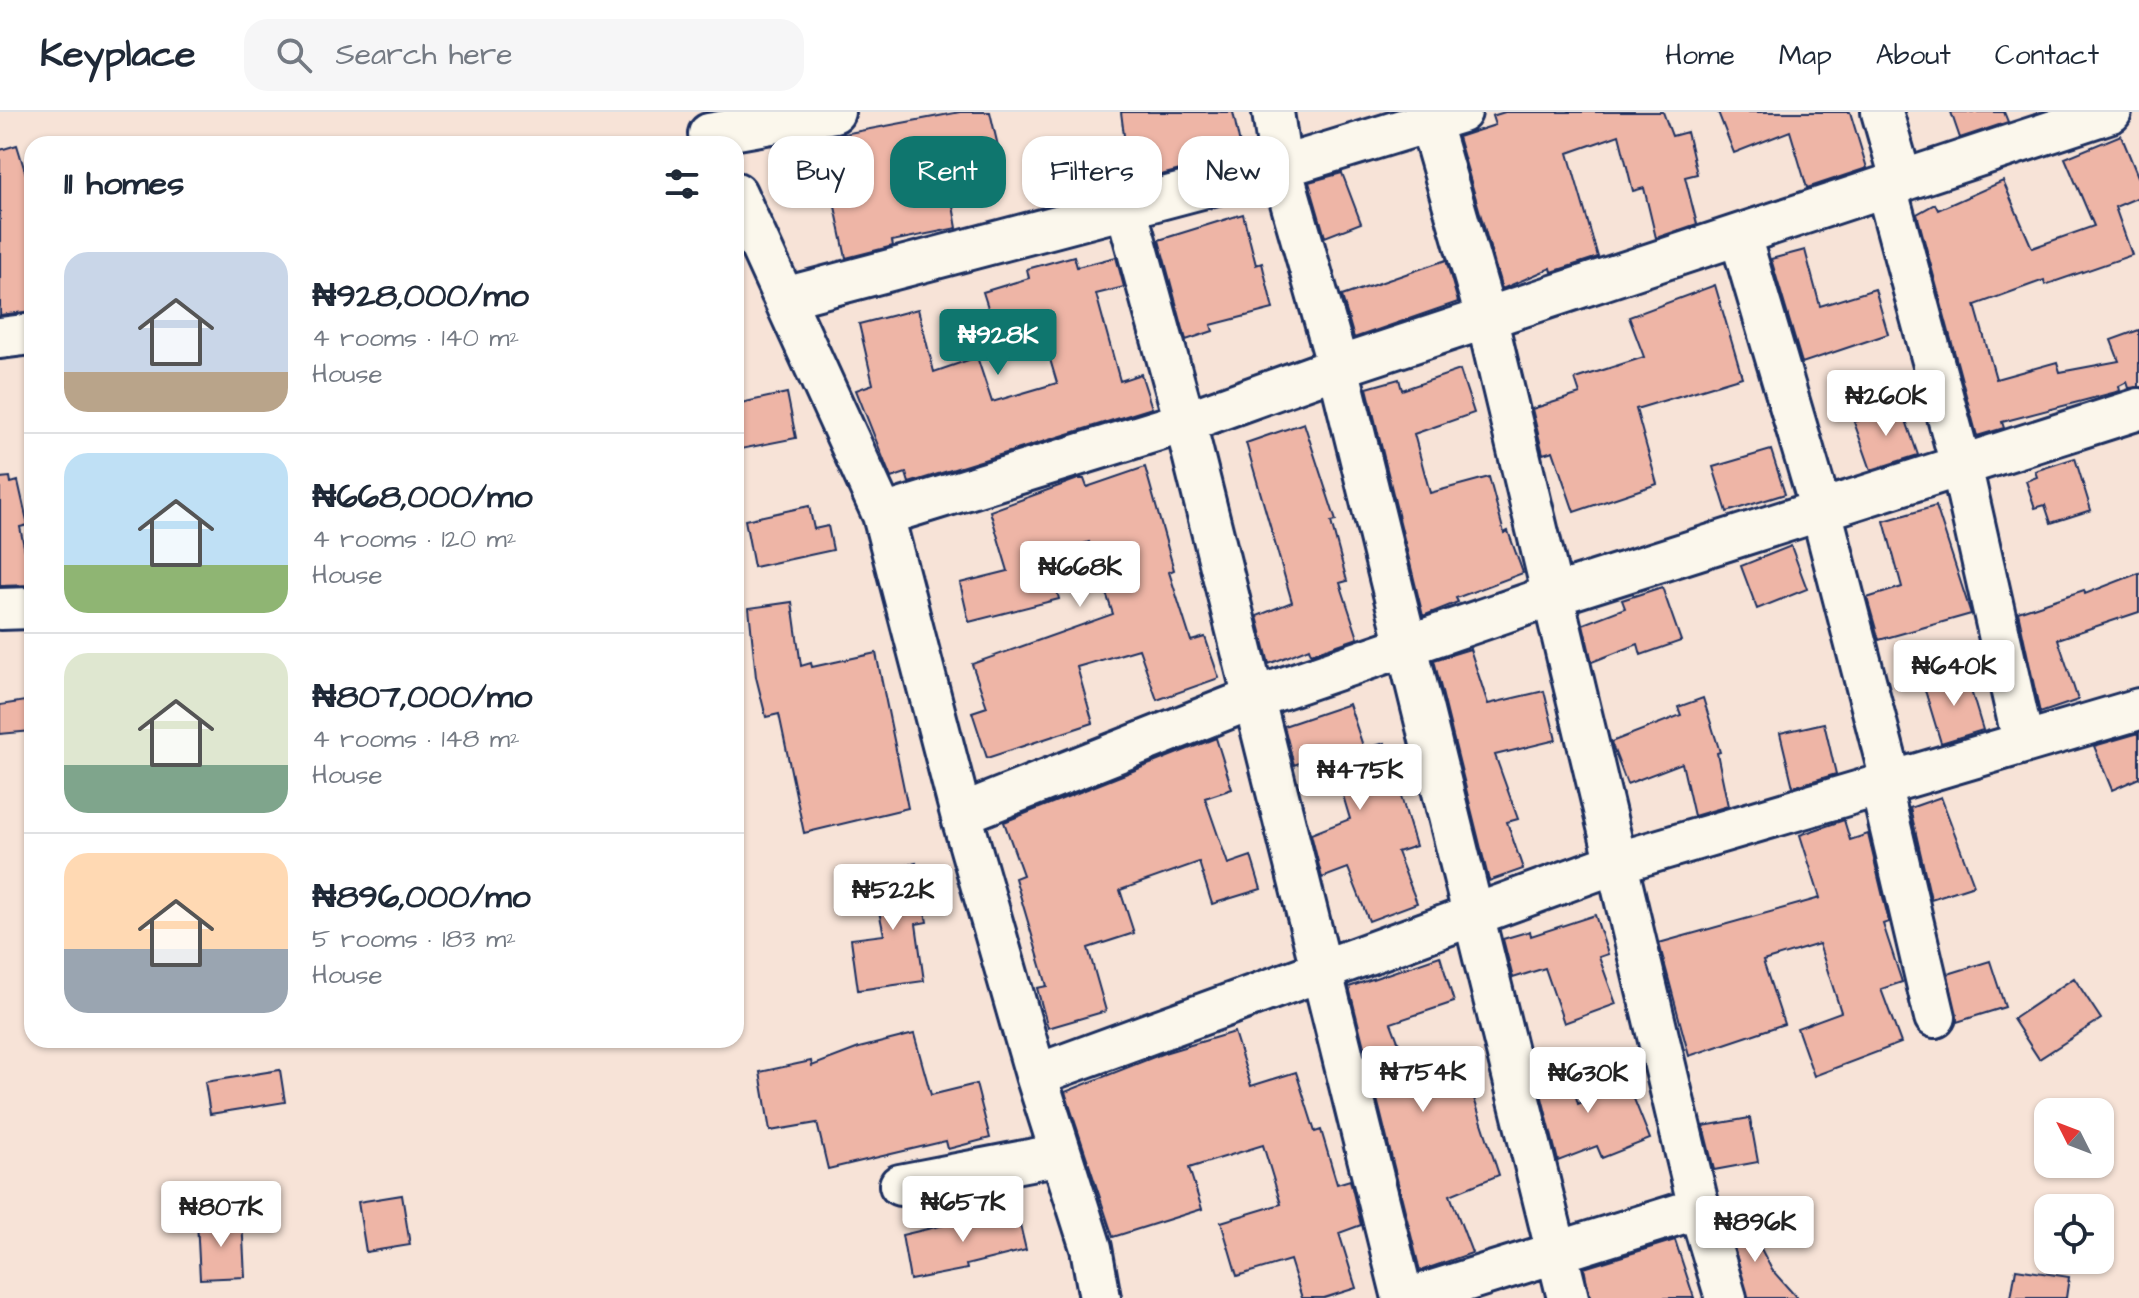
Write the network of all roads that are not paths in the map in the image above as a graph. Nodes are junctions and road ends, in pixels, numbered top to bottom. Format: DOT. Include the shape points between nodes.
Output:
graph roads {
  1 [pos="834,112"];
  2 [pos="1273,112"];
  3 [pos="1882,112"];
  4 [pos="2111,112"];
  5 [pos="1445,118"];
  6 [pos="709,130"];
  7 [pos="1276,136"];
  8 [pos="1289,165"];
  9 [pos="1894,184"];
  10 [pos="1289,195"];
  11 [pos="1126,208"];
  12 [pos="744,210"];
  13 [pos="1740,236"];
  14 [pos="784,298"];
  15 [pos="1487,320"];
  16 [pos="24,335"];
  17 [pos="0,338"];
  18 [pos="1338,367"];
  19 [pos="2139,409"];
  20 [pos="1185,422"];
  21 [pos="1961,465"];
  22 [pos="1821,510"];
  23 [pos="883,515"];
  24 [pos="1554,595"];
  25 [pos="24,608"];
  26 [pos="0,609"];
  27 [pos="1407,646"];
  28 [pos="1254,698"];
  29 [pos="2139,709"];
  30 [pos="2023,741"];
  31 [pos="1886,781"];
  32 [pos="961,814"];
  33 [pos="1619,862"];
  34 [pos="1471,914"];
  35 [pos="1321,969"];
  36 [pos="1935,1017"];
  37 [pos="1036,1075"];
  38 [pos="1061,1154"];
  39 [pos="900,1185"];
  40 [pos="1699,1208"];
  41 [pos="1555,1253"];
  42 [pos="1100,1298"];
  43 [pos="1403,1298"];
  44 [pos="1410,1298"];
  45 [pos="1568,1298"];
  46 [pos="1726,1298"];
  1 -- 6 [label="street"];
  2 -- 7 [label="street"];
  3 -- 9 [label="street"];
  4 -- 9 [label="street"];
  5 -- 8 [label="street"];
  5 -- 15 [label="street"];
  9 -- 13 [label="street"];
  9 -- 21 [label="street"];
  10 -- 18 [label="street"];
  11 -- 14 [label="street"];
  11 -- 20 [label="street"];
  12 -- 14 [label="street"];
  13 -- 15 [label="street"];
  13 -- 22 [label="street"];
  14 -- 23 [label="street"];
  15 -- 18 [label="street"];
  15 -- 24 [label="street"];
  16 -- 17 [label="street"];
  18 -- 20 [label="street"];
  18 -- 27 [label="street"];
  19 -- 21 [label="street"];
  20 -- 23 [label="street"];
  20 -- 28 [label="street"];
  21 -- 22 [label="street"];
  21 -- 30 [label="street"];
  22 -- 24 [label="street"];
  22 -- 31 [label="street"];
  23 -- 32 [label="street"];
  24 -- 27 [label="street"];
  24 -- 33 [label="street"];
  25 -- 26 [label="street"];
  27 -- 28 [label="street"];
  27 -- 34 [label="street"];
  28 -- 32 [label="street"];
  28 -- 35 [label="street"];
  29 -- 30 [label="street"];
  30 -- 31 [label="street"];
  31 -- 33 [label="street"];
  31 -- 36 [label="street"];
  32 -- 37 [label="street"];
  33 -- 34 [label="street"];
  33 -- 40 [label="street"];
  34 -- 35 [label="street"];
  34 -- 41 [label="street"];
  35 -- 37 [label="street"];
  35 -- 43 [label="street"];
  37 -- 38 [label="street"];
  38 -- 39 [label="street"];
  38 -- 42 [label="street" via="1091,1248"];
  40 -- 41 [label="street"];
  40 -- 46 [label="street"];
  41 -- 44 [label="street"];
  41 -- 45 [label="street"];
}
